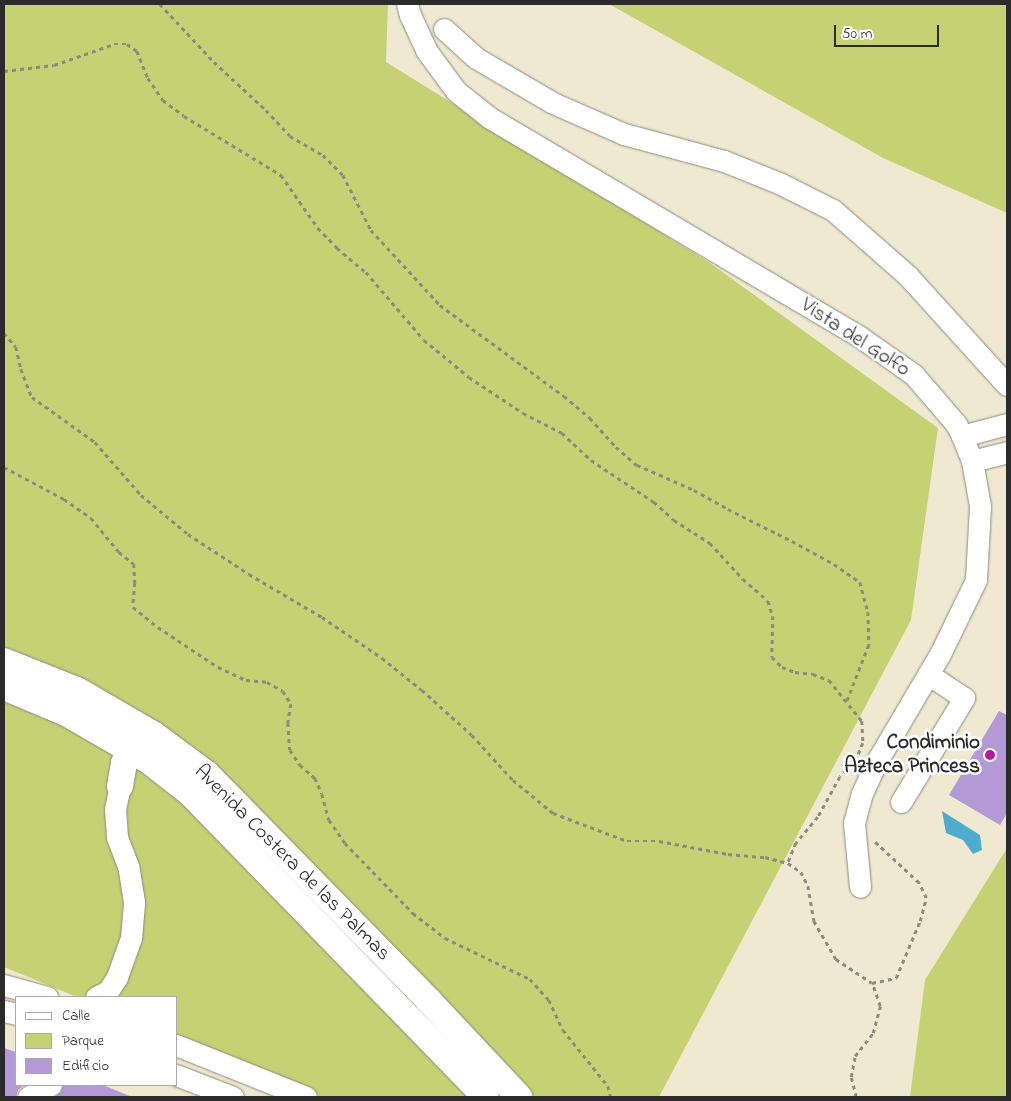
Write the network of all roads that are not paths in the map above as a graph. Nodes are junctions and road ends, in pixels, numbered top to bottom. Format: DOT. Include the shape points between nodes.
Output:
graph roads {
  1 [pos="407,4"];
  2 [pos="444,29"];
  3 [pos="1007,385"];
  4 [pos="1007,424"];
  5 [pos="962,436"];
  6 [pos="1007,452"];
  7 [pos="972,461"];
  8 [pos="4,661"];
  9 [pos="928,674"];
  10 [pos="4,687"];
  11 [pos="153,734"];
  12 [pos="140,755"];
  13 [pos="120,786"];
  14 [pos="901,802"];
  15 [pos="860,887"];
  16 [pos="4,985"];
  17 [pos="105,995"];
  18 [pos="43,996"];
  19 [pos="178,1046"];
  20 [pos="178,1076"];
  21 [pos="49,1086"];
  22 [pos="28,1097"];
  23 [pos="233,1097"];
  24 [pos="306,1097"];
  25 [pos="486,1097"];
  26 [pos="519,1097"];
  1 -- 5 [label="street, Vista del Golfo" via="426,50 456,91 490,118 860,337 914,375 956,424"];
  2 -- 3 [label="street" via="476,58 553,103 624,134 724,161 833,210 908,276"];
  4 -- 5 [label="street"];
  5 -- 7 [label="street, Vista del Golfo"];
  6 -- 7 [label="street"];
  7 -- 9 [label="street, Vista del Golfo" via="980,506 976,580"];
  8 -- 11 [label="main road, Avenida Costera de las Palmas" via="77,690"];
  9 -- 14 [label="street" via="964,698"];
  9 -- 15 [label="street, Vista del Golfo" via="862,792 854,824"];
  10 -- 12 [label="main road, Avenida Costera de las Palmas" via="66,713"];
  11 -- 12 [label="main road"];
  11 -- 26 [label="main road, Avenida Costera de las Palmas" via="206,774"];
  12 -- 13 [label="main road" via="139,773"];
  12 -- 25 [label="main road, Avenida Costera de las Palmas" via="190,792"];
  13 -- 17 [label="street" via="115,809 117,836 128,866 134,902 131,938 118,977"];
  16 -- 18 [label="street"];
  19 -- 24 [label="street"];
  20 -- 23 [label="street"];
  21 -- 22 [label="street"];
}
